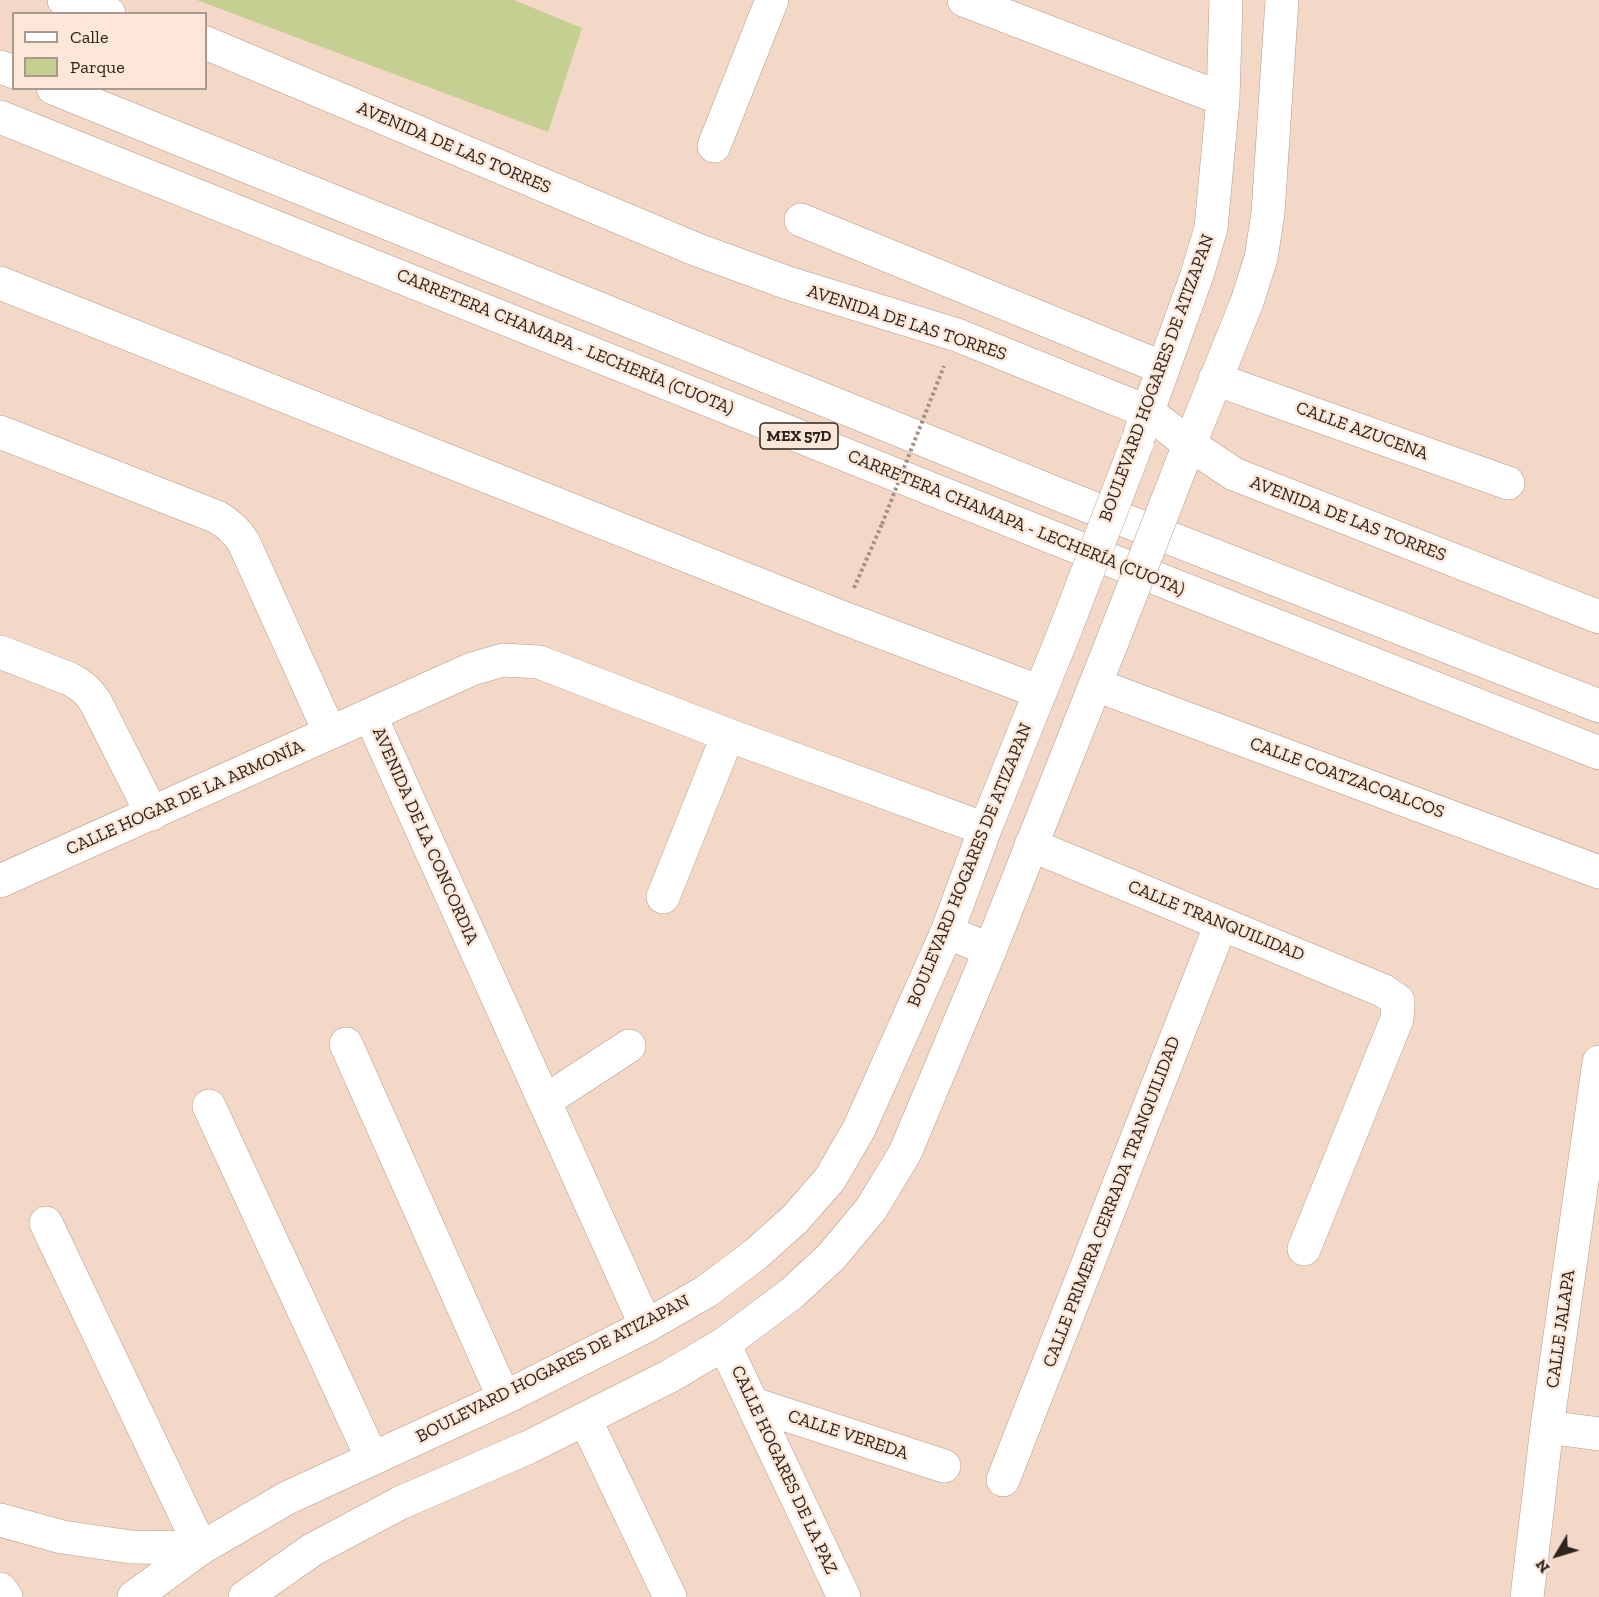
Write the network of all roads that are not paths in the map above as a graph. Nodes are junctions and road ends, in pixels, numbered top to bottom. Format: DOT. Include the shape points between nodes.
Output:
graph roads {
  1 [pos="64,0"];
  2 [pos="772,0"];
  3 [pos="964,0"];
  4 [pos="1226,0"];
  5 [pos="1282,0"];
  6 [pos="103,12"];
  7 [pos="207,43"];
  8 [pos="59,90"];
  9 [pos="1223,99"];
  10 [pos="0,117"];
  11 [pos="714,146"];
  12 [pos="801,220"];
  13 [pos="0,283"];
  14 [pos="1163,368"];
  15 [pos="1215,379"];
  16 [pos="1148,412"];
  17 [pos="0,432"];
  18 [pos="1185,454"];
  19 [pos="1508,483"];
  20 [pos="1599,617"];
  21 [pos="0,652"];
  22 [pos="1096,685"];
  23 [pos="1040,692"];
  24 [pos="1599,706"];
  25 [pos="370,715"];
  26 [pos="330,733"];
  27 [pos="728,735"];
  28 [pos="1599,753"];
  29 [pos="152,813"];
  30 [pos="985,829"];
  31 [pos="1031,845"];
  32 [pos="1599,872"];
  33 [pos="0,881"];
  34 [pos="663,897"];
  35 [pos="1221,924"];
  36 [pos="947,932"];
  37 [pos="990,950"];
  38 [pos="346,1044"];
  39 [pos="629,1046"];
  40 [pos="1599,1062"];
  41 [pos="545,1101"];
  42 [pos="209,1106"];
  43 [pos="46,1223"];
  44 [pos="1304,1249"];
  45 [pos="646,1326"];
  46 [pos="724,1344"];
  47 [pos="504,1398"];
  48 [pos="753,1404"];
  49 [pos="585,1419"];
  50 [pos="1547,1427"];
  51 [pos="1599,1434"];
  52 [pos="372,1458"];
  53 [pos="944,1466"];
  54 [pos="1003,1480"];
  55 [pos="0,1520"];
  56 [pos="201,1548"];
  57 [pos="0,1588"];
  58 [pos="6,1597"];
  59 [pos="134,1597"];
  60 [pos="245,1597"];
  61 [pos="670,1597"];
  62 [pos="844,1597"];
  63 [pos="1527,1597"];
  1 -- 6 [label="main road"];
  2 -- 11 [label="main road"];
  3 -- 9 [label="main road"];
  4 -- 9 [label="main road, BOULEVARD HOGARES DE ATIZAPAN"];
  5 -- 15 [label="main road" via="1268,213 1261,258"];
  7 -- 16 [label="main road, AVENIDA DE LAS TORRES" via="695,249 789,284 957,335"];
  8 -- 24 [label="main road, MEX 57D" via="1065,497"];
  9 -- 14 [label="main road, BOULEVARD HOGARES DE ATIZAPAN" via="1211,228"];
  10 -- 28 [label="main road, CARRETERA CHAMAPA - LECHERÍA (CUOTA) / MEX 57D"];
  12 -- 14 [label="main road"];
  13 -- 23 [label="main road"];
  14 -- 16 [label="main road, BOULEVARD HOGARES DE ATIZAPAN"];
  15 -- 18 [label="main road"];
  15 -- 19 [label="main road, CALLE AZUCENA"];
  16 -- 18 [label="main road, AVENIDA DE LAS TORRES"];
  16 -- 23 [label="main road, BOULEVARD HOGARES DE ATIZAPAN, bridge"];
  17 -- 26 [label="main road" via="217,517 238,532"];
  18 -- 20 [label="main road, AVENIDA DE LAS TORRES"];
  18 -- 22 [label="main road, bridge"];
  21 -- 29 [label="main road" via="69,679 89,692"];
  22 -- 31 [label="main road"];
  22 -- 32 [label="main road, CALLE COATZACOALCOS"];
  23 -- 30 [label="main road, BOULEVARD HOGARES DE ATIZAPAN"];
  25 -- 26 [label="main road, CALLE HOGAR DE LA ARMONÍA"];
  25 -- 27 [label="main road, AVENIDA DE LA CONCORDIA" via="472,669 502,660 539,662"];
  25 -- 41 [label="main road, AVENIDA DE LA CONCORDIA"];
  26 -- 29 [label="main road, CALLE HOGAR DE LA ARMONÍA"];
  27 -- 30 [label="main road, AVENIDA DE LA CONCORDIA"];
  27 -- 34 [label="main road"];
  29 -- 33 [label="main road, CALLE HOGAR DE LA ARMONÍA"];
  30 -- 36 [label="main road, BOULEVARD HOGARES DE ATIZAPAN"];
  31 -- 35 [label="main road, CALLE TRANQUILIDAD"];
  31 -- 37 [label="main road"];
  35 -- 44 [label="main road, CALLE TRANQUILIDAD" via="1384,990 1398,1001 1397,1019"];
  35 -- 54 [label="main road, CALLE PRIMERA CERRADA TRANQUILIDAD"];
  36 -- 37 [label="main road"];
  36 -- 45 [label="main road, BOULEVARD HOGARES DE ATIZAPAN" via="859,1129 830,1179 795,1219 756,1254 706,1291"];
  37 -- 46 [label="main road" via="905,1153 871,1209 831,1257 792,1294"];
  38 -- 47 [label="main road"];
  39 -- 41 [label="main road"];
  40 -- 50 [label="main road, CALLE JALAPA"];
  41 -- 45 [label="main road, AVENIDA DE LA CONCORDIA"];
  42 -- 52 [label="main road"];
  43 -- 56 [label="main road"];
  45 -- 47 [label="main road, BOULEVARD HOGARES DE ATIZAPAN"];
  46 -- 48 [label="main road, CALLE HOGARES DE LA PAZ"];
  46 -- 49 [label="main road"];
  47 -- 52 [label="main road, BOULEVARD HOGARES DE ATIZAPAN"];
  48 -- 53 [label="main road, CALLE VEREDA"];
  48 -- 62 [label="main road, CALLE HOGARES DE LA PAZ"];
  49 -- 60 [label="main road" via="400,1503 312,1550"];
  49 -- 61 [label="main road"];
  50 -- 51 [label="main road"];
  50 -- 63 [label="main road, CALLE JALAPA"];
  52 -- 56 [label="main road, BOULEVARD HOGARES DE ATIZAPAN" via="286,1498"];
  55 -- 56 [label="main road" via="62,1537 131,1547"];
  56 -- 59 [label="main road, BOULEVARD HOGARES DE ATIZAPAN"];
  57 -- 58 [label="main road"];
}
